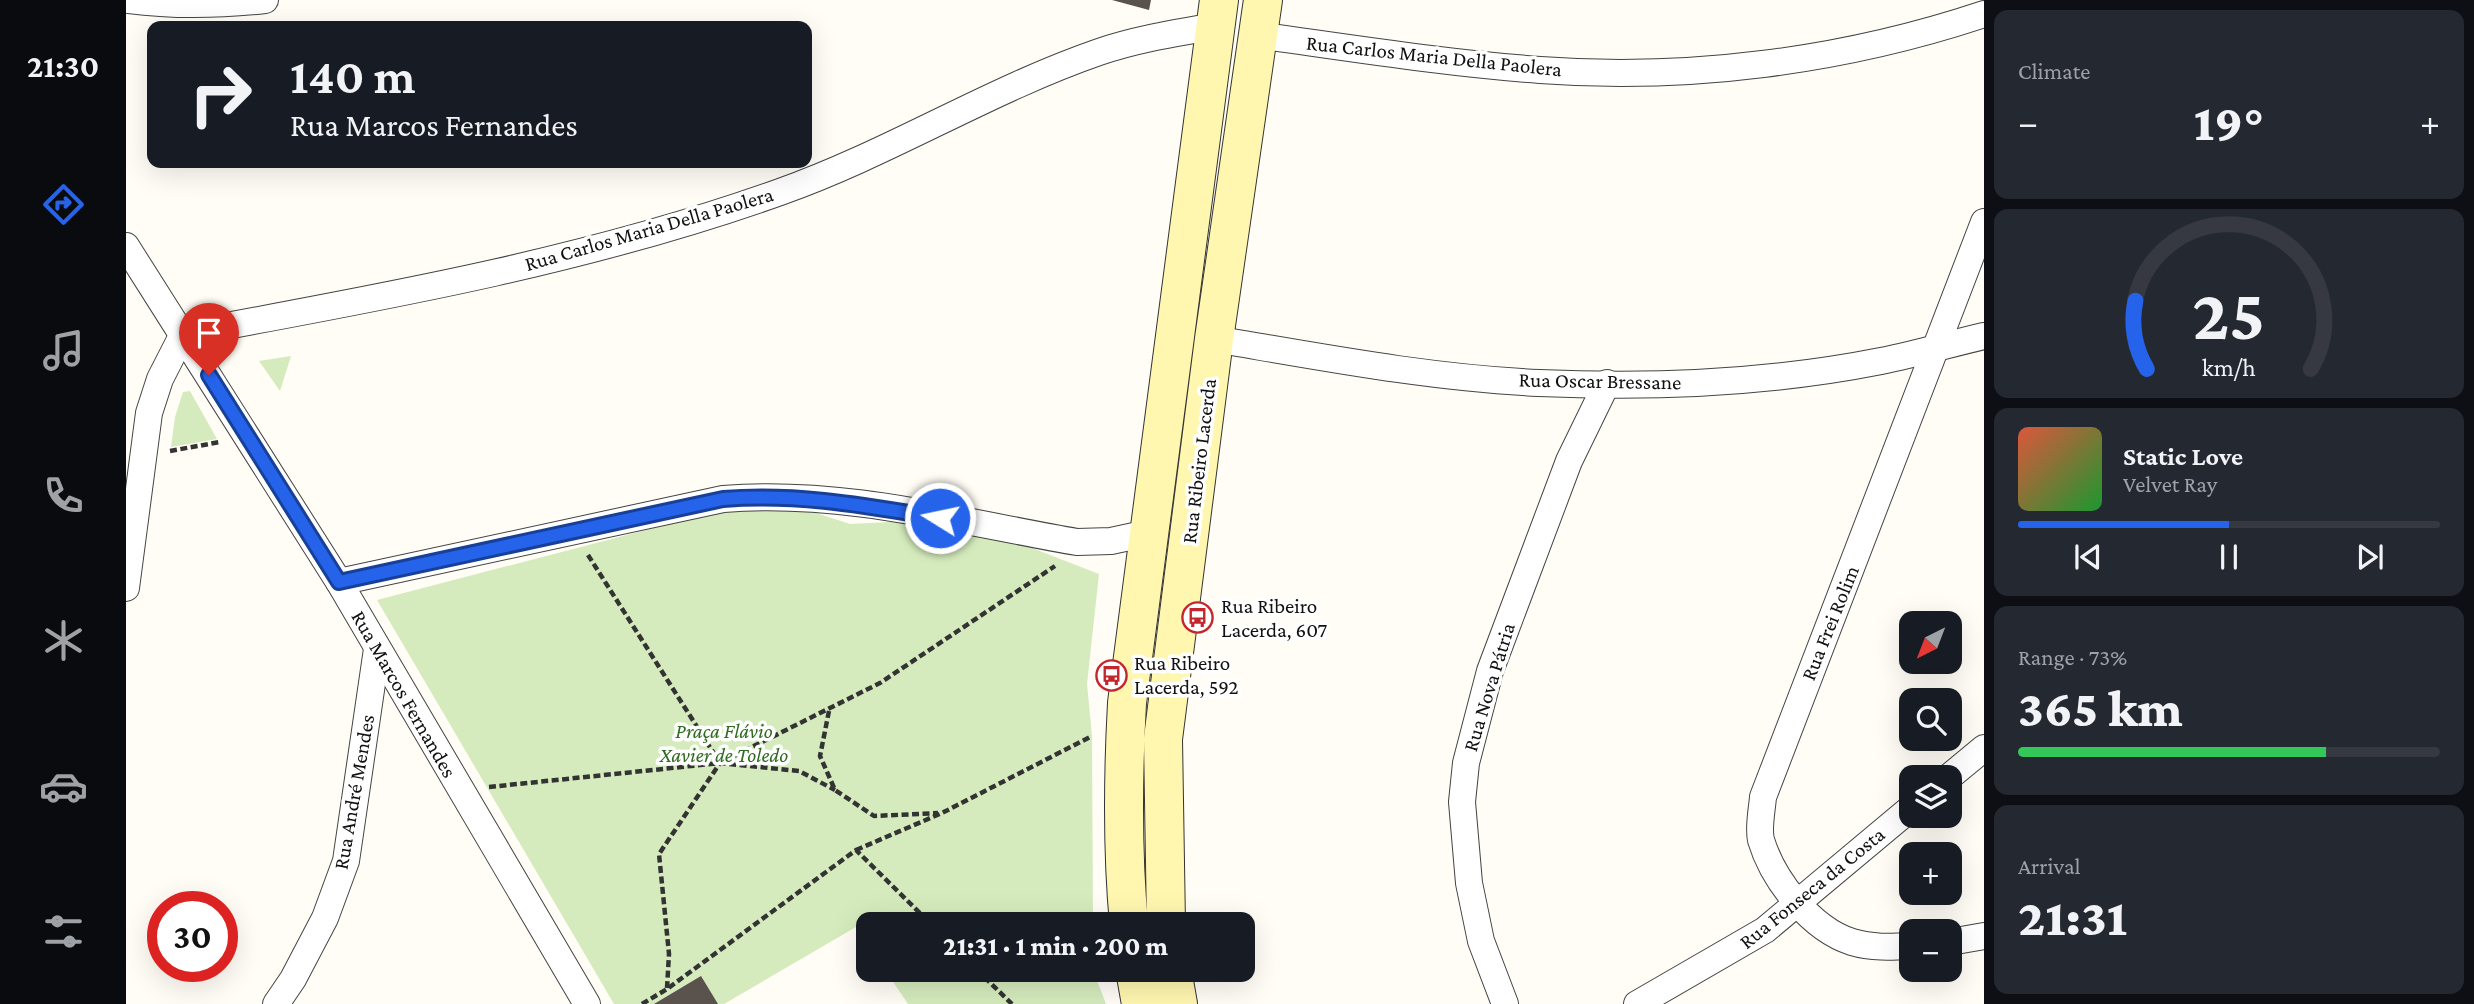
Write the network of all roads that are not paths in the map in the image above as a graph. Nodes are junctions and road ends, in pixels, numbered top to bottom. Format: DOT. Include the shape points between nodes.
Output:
graph roads {
  1 [pos="128,0"];
  2 [pos="265,0"];
  3 [pos="1218,13"];
  4 [pos="1984,14"];
  5 [pos="1260,17"];
  6 [pos="1984,222"];
  7 [pos="126,246"];
  8 [pos="183,334"];
  9 [pos="1984,336"];
  10 [pos="1214,339"];
  11 [pos="1936,347"];
  12 [pos="1607,383"];
  13 [pos="1148,533"];
  14 [pos="339,582"];
  15 [pos="126,588"];
  16 [pos="377,649"];
  17 [pos="1984,748"];
  18 [pos="1962,766"];
  19 [pos="1899,818"];
  20 [pos="1798,902"];
  21 [pos="1128,912"];
  22 [pos="1166,912"];
  23 [pos="1984,936"];
  24 [pos="1962,940"];
  25 [pos="1899,946"];
  26 [pos="1153,982"];
  27 [pos="1173,996"];
  28 [pos="276,1004"];
  29 [pos="587,1004"];
  30 [pos="1505,1004"];
  31 [pos="1637,1004"];
  1 -- 2 [label="street" via="220,5"];
  3 -- 8 [label="street, Rua Carlos Maria Della Paolera" via="1098,52 831,174 720,213 493,274"];
  3 -- 13 [label="street, Rua Ribeiro Lacerda"];
  4 -- 5 [label="street, Rua Carlos Maria Della Paolera" via="1926,32 1793,60 1711,70 1621,73 1455,63"];
  5 -- 10 [label="street, Rua Ribeiro Lacerda"];
  6 -- 11 [label="street, Rua Frei Rolim"];
  7 -- 8 [label="street, Rua Marcos Fernandes"];
  8 -- 14 [label="street, Rua Marcos Fernandes"];
  8 -- 15 [label="street" via="149,413"];
  9 -- 11 [label="street, Rua Oscar Bressane"];
  10 -- 12 [label="street, Rua Oscar Bressane" via="1426,373 1539,383"];
  10 -- 22 [label="street, Rua Ribeiro Lacerda" via="1163,739"];
  11 -- 12 [label="street, Rua Oscar Bressane" via="1803,373 1686,383"];
  11 -- 20 [label="street, Rua Frei Rolim" via="1763,797 1761,838 1778,877"];
  12 -- 30 [label="street, Rua Nova Pátria" via="1569,461 1495,658 1466,763 1462,802 1469,883 1481,941"];
  13 -- 14 [label="street" via="1077,542 831,499 768,496 723,499"];
  13 -- 21 [label="street, Rua Ribeiro Lacerda" via="1127,703 1123,781"];
  14 -- 16 [label="street, Rua Marcos Fernandes"];
  16 -- 28 [label="street, Rua André Mendes" via="346,860 325,918"];
  16 -- 29 [label="street, Rua Marcos Fernandes"];
  17 -- 18 [label="street"];
  19 -- 20 [label="street, Rua Fonseca da Costa"];
  20 -- 25 [label="street, Rua Frei Rolim" via="1822,925 1850,941"];
  20 -- 31 [label="street, Rua Fonseca da Costa" via="1734,951"];
  23 -- 24 [label="street"];
  26 -- 27 [label="street"];
}
